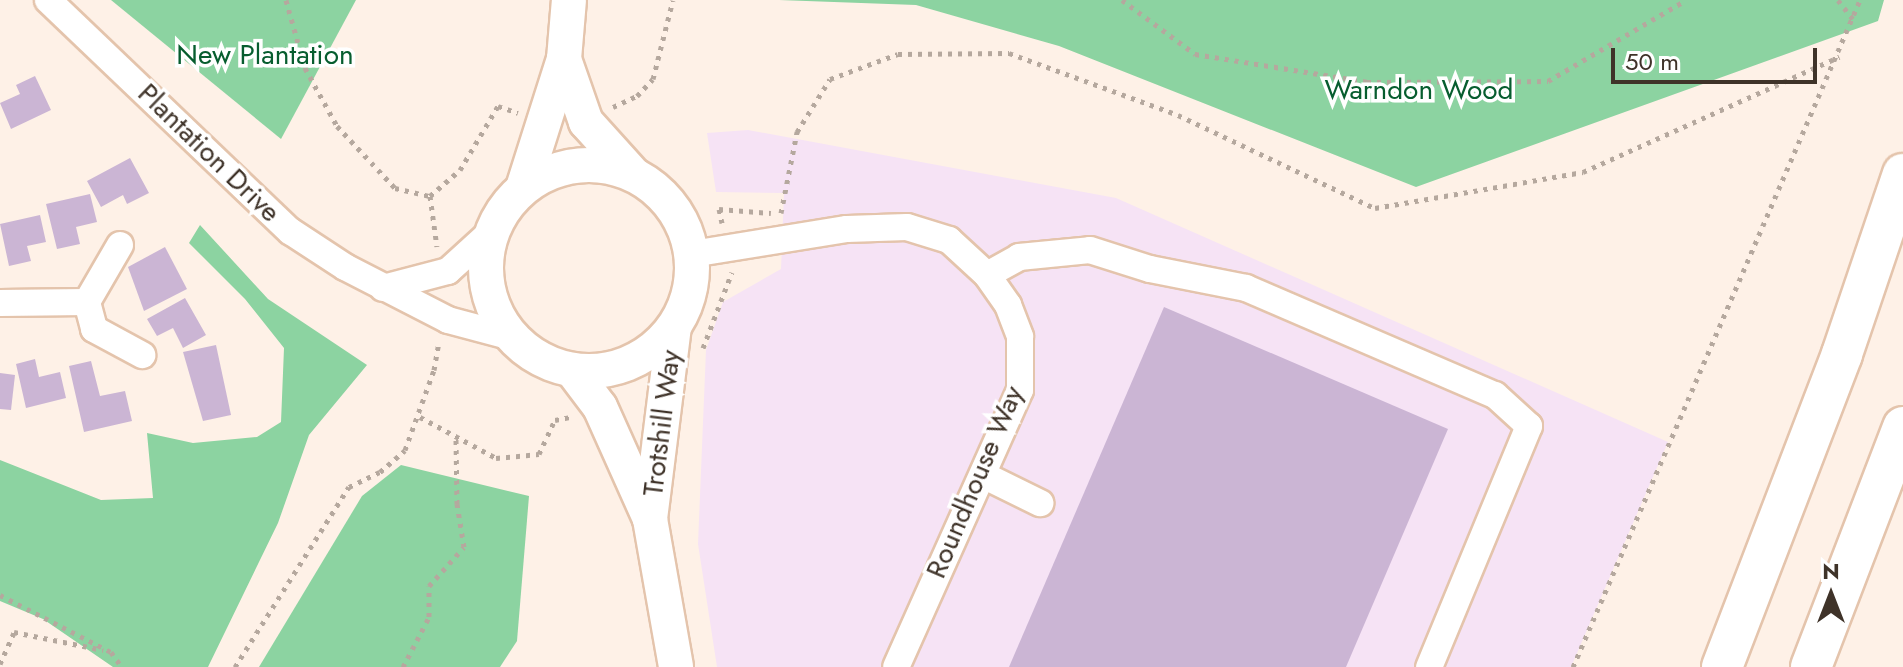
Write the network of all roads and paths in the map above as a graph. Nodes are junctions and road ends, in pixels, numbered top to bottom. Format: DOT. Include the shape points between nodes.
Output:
graph roads {
  1 [pos="48,0"];
  2 [pos="286,0"];
  3 [pos="569,0"];
  4 [pos="673,0"];
  5 [pos="1122,0"];
  6 [pos="1686,0"];
  7 [pos="1838,0"];
  8 [pos="1860,0"];
  9 [pos="1854,20"];
  10 [pos="1839,57"];
  11 [pos="564,59"];
  12 [pos="618,104"];
  13 [pos="519,113"];
  14 [pos="633,174"];
  15 [pos="1903,174"];
  16 [pos="523,188"];
  17 [pos="430,196"];
  18 [pos="492,231"];
  19 [pos="120,245"];
  20 [pos="727,248"];
  21 [pos="438,250"];
  22 [pos="692,254"];
  23 [pos="987,275"];
  24 [pos="383,288"];
  25 [pos="87,302"];
  26 [pos="0,303"];
  27 [pos="674,327"];
  28 [pos="512,337"];
  29 [pos="436,349"];
  30 [pos="702,351"];
  31 [pos="142,355"];
  32 [pos="572,370"];
  33 [pos="420,417"];
  34 [pos="555,420"];
  35 [pos="1903,427"];
  36 [pos="456,439"];
  37 [pos="983,475"];
  38 [pos="1040,503"];
  39 [pos="650,519"];
  40 [pos="0,595"];
  41 [pos="108,650"];
  42 [pos="0,664"];
  43 [pos="122,667"];
  44 [pos="235,667"];
  45 [pos="403,667"];
  46 [pos="676,667"];
  47 [pos="896,667"];
  48 [pos="1429,667"];
  49 [pos="1573,667"];
  50 [pos="1722,667"];
  51 [pos="1811,667"];
  1 -- 24 [label="street, Plantation Drive" via="290,231"];
  2 -- 17 [label="path" via="305,68 337,126 395,188"];
  3 -- 11 [label="main road"];
  4 -- 12 [label="path" via="653,79 637,96"];
  5 -- 6 [label="path" via="1195,54 1367,82 1548,81"];
  7 -- 9 [label="path"];
  8 -- 9 [label="path"];
  9 -- 10 [label="path"];
  10 -- 20 [label="path" via="1583,172 1375,208 1178,115 1009,53 898,54 830,79 797,132 781,214 719,209"];
  10 -- 49 [label="path"];
  11 -- 14 [label="main road" via="586,122"];
  11 -- 16 [label="main road"];
  13 -- 17 [label="path" via="498,106 460,170"];
  14 -- 16 [label="main road" via="606,165 576,165 548,172"];
  14 -- 22 [label="main road" via="662,193 682,221"];
  15 -- 50 [label="highway" via="1842,354"];
  16 -- 18 [label="main road"];
  17 -- 21 [label="path"];
  18 -- 24 [label="street" via="448,271"];
  18 -- 28 [label="main road" via="487,287"];
  19 -- 25 [label="street"];
  20 -- 22 [label="street, Roundhouse Way"];
  20 -- 23 [label="street, Roundhouse Way" via="847,229 907,227 949,240"];
  20 -- 30 [label="path" via="733,279"];
  22 -- 27 [label="main road" via="693,280"];
  23 -- 37 [label="street, Roundhouse Way" via="1008,305 1020,337 1020,390"];
  23 -- 48 [label="street" via="1019,257 1090,250 1150,269 1246,288 1495,395 1529,426"];
  24 -- 28 [label="street, Plantation Drive" via="448,320"];
  25 -- 26 [label="street"];
  25 -- 31 [label="street" via="94,329"];
  27 -- 32 [label="main road" via="654,349 629,363 601,371"];
  27 -- 39 [label="main road, Trotshill Way"];
  28 -- 32 [label="main road" via="530,352"];
  29 -- 33 [label="path"];
  32 -- 39 [label="main road, Trotshill Way" via="600,407"];
  33 -- 36 [label="path"];
  33 -- 44 [label="path" via="405,450 380,472 349,487"];
  34 -- 36 [label="path" via="539,454 496,458"];
  35 -- 51 [label="highway"];
  36 -- 45 [label="path" via="464,547 429,586 429,617"];
  37 -- 38 [label="street"];
  37 -- 47 [label="street, Roundhouse Way"];
  39 -- 46 [label="main road, Trotshill Way"];
  40 -- 41 [label="path"];
  41 -- 42 [label="path" via="14,632"];
  41 -- 43 [label="path"];
}
